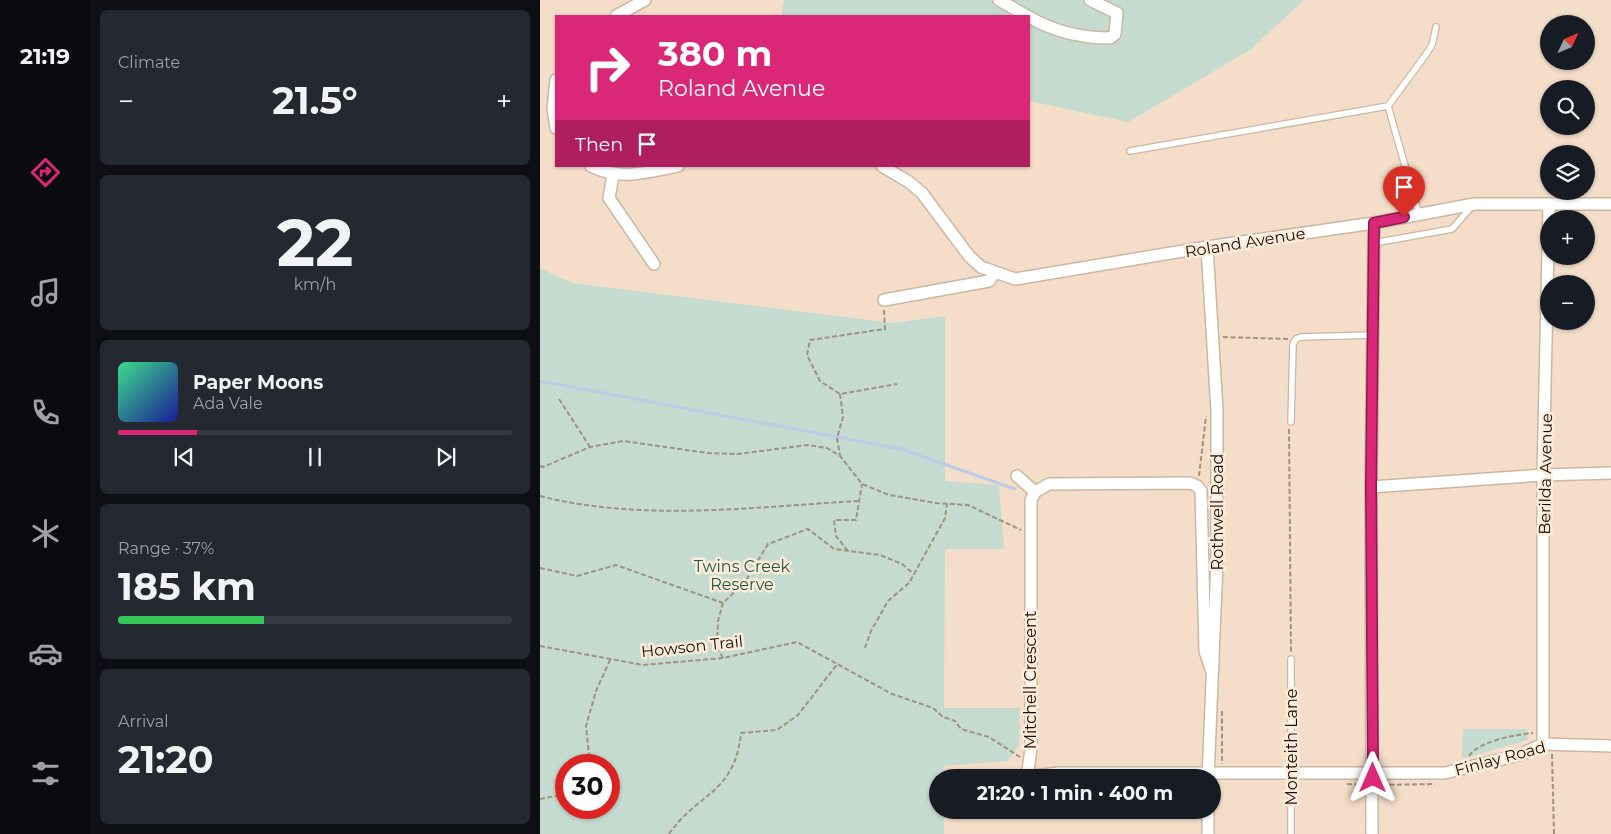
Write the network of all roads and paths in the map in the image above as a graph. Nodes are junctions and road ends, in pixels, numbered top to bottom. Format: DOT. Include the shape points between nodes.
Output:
graph roads {
  1 [pos="645,0"];
  2 [pos="999,0"];
  3 [pos="1090,0"];
  4 [pos="618,15"];
  5 [pos="1025,15"];
  6 [pos="1030,18"];
  7 [pos="1436,27"];
  8 [pos="555,90"];
  9 [pos="1388,106"];
  10 [pos="555,122"];
  11 [pos="1130,151"];
  12 [pos="593,167"];
  13 [pos="673,167"];
  14 [pos="884,167"];
  15 [pos="613,175"];
  16 [pos="1474,204"];
  17 [pos="1611,204"];
  18 [pos="1549,205"];
  19 [pos="1419,215"];
  20 [pos="1374,223"];
  21 [pos="1374,243"];
  22 [pos="1207,247"];
  23 [pos="654,264"];
  24 [pos="994,274"];
  25 [pos="884,300"];
  26 [pos="1374,335"];
  27 [pos="1212,336"];
  28 [pos="1296,339"];
  29 [pos="897,384"];
  30 [pos="840,394"];
  31 [pos="559,399"];
  32 [pos="1205,416"];
  33 [pos="1290,422"];
  34 [pos="590,447"];
  35 [pos="840,456"];
  36 [pos="540,466"];
  37 [pos="1611,473"];
  38 [pos="1544,475"];
  39 [pos="1017,476"];
  40 [pos="862,484"];
  41 [pos="1197,486"];
  42 [pos="1371,487"];
  43 [pos="1035,492"];
  44 [pos="540,496"];
  45 [pos="858,501"];
  46 [pos="947,504"];
  47 [pos="1031,535"];
  48 [pos="848,551"];
  49 [pos="540,568"];
  50 [pos="914,574"];
  51 [pos="723,603"];
  52 [pos="540,646"];
  53 [pos="865,648"];
  54 [pos="723,658"];
  55 [pos="610,659"];
  56 [pos="1291,659"];
  57 [pos="838,663"];
  58 [pos="1212,672"];
  59 [pos="1543,739"];
  60 [pos="1611,746"];
  61 [pos="1552,752"];
  62 [pos="589,754"];
  63 [pos="1029,764"];
  64 [pos="1466,768"];
  65 [pos="1028,769"];
  66 [pos="1208,769"];
  67 [pos="1291,771"];
  68 [pos="1373,771"];
  69 [pos="1221,774"];
  70 [pos="555,796"];
  71 [pos="540,799"];
  72 [pos="1208,819"];
  73 [pos="669,834"];
  74 [pos="1208,834"];
  75 [pos="1291,834"];
  76 [pos="1372,834"];
  77 [pos="1554,834"];
  1 -- 4 [label="street"];
  2 -- 5 [label="street"];
  3 -- 6 [label="street" via="1117,13 1115,34 1110,38 1092,38 1055,29"];
  7 -- 9 [label="lane" via="1427,54"];
  8 -- 10 [label="street"];
  9 -- 11 [label="lane"];
  9 -- 19 [label="lane"];
  12 -- 15 [label="street"];
  13 -- 15 [label="street"];
  14 -- 24 [label="street" via="922,193 969,256"];
  15 -- 23 [label="street" via="608,198"];
  16 -- 18 [label="street, Roland Avenue"];
  16 -- 19 [label="street, Roland Avenue"];
  16 -- 21 [label="lane" via="1452,230"];
  17 -- 18 [label="street, Roland Avenue"];
  18 -- 38 [label="street, Berilda Avenue"];
  19 -- 20 [label="street, Roland Avenue"];
  20 -- 21 [label="street"];
  20 -- 22 [label="street, Roland Avenue"];
  21 -- 26 [label="street"];
  22 -- 24 [label="street, Roland Avenue" via="1015,279"];
  22 -- 27 [label="street, Rothwell Road"];
  24 -- 25 [label="street" via="989,280"];
  25 -- 30 [label="path" via="885,329 810,340 807,355 820,381"];
  26 -- 28 [label="lane"];
  26 -- 42 [label="street"];
  27 -- 28 [label="path"];
  27 -- 58 [label="street, Rothwell Road" via="1217,411 1217,562"];
  28 -- 33 [label="lane" via="1293,344"];
  29 -- 30 [label="path"];
  30 -- 35 [label="path" via="844,417 837,438"];
  31 -- 34 [label="path"];
  32 -- 41 [label="path"];
  33 -- 56 [label="path"];
  34 -- 35 [label="path" via="623,442 738,454 808,446 827,448"];
  34 -- 36 [label="path" via="543,468"];
  35 -- 40 [label="path"];
  37 -- 38 [label="street"];
  38 -- 42 [label="street"];
  38 -- 59 [label="street, Berilda Avenue"];
  39 -- 43 [label="street"];
  40 -- 45 [label="path"];
  40 -- 46 [label="path" via="889,495"];
  41 -- 43 [label="street" via="1055,484 1042,486"];
  41 -- 58 [label="street" via="1201,491 1205,651"];
  42 -- 68 [label="street"];
  43 -- 47 [label="street, Mitchell Crescent" via="1031,500"];
  44 -- 45 [label="path" via="576,505 680,511"];
  45 -- 48 [label="path" via="856,520 834,520 836,536"];
  46 -- 47 [label="path" via="968,505"];
  46 -- 50 [label="path" via="945,518"];
  47 -- 63 [label="street, Mitchell Crescent"];
  48 -- 50 [label="path" via="880,555 902,564"];
  48 -- 51 [label="path" via="834,549 808,529 768,544 745,582"];
  49 -- 51 [label="path" via="577,576 616,565"];
  50 -- 53 [label="path" via="909,583 888,601"];
  51 -- 54 [label="path" via="717,646"];
  52 -- 55 [label="path, Howson Trail"];
  54 -- 55 [label="path, Howson Trail" via="643,665"];
  54 -- 57 [label="path, Howson Trail" via="797,642"];
  55 -- 62 [label="path" via="586,726"];
  56 -- 67 [label="lane, Monteith Lane"];
  57 -- 63 [label="path, Howson Trail" via="892,694 933,708 962,729 989,737"];
  57 -- 73 [label="path" via="798,715 777,730 741,733 731,772 709,796 678,820"];
  58 -- 66 [label="street, Rothwell Road"];
  59 -- 60 [label="street, Finlay Road"];
  59 -- 64 [label="street, Finlay Road" via="1519,755"];
  59 -- 64 [label="path" via="1530,734 1483,744 1469,754"];
  61 -- 77 [label="path"];
  63 -- 65 [label="street, Mitchell Crescent"];
  64 -- 68 [label="street, Finlay Road" via="1444,773"];
  67 -- 68 [label="street, Finlay Road"];
  67 -- 69 [label="street, Finlay Road"];
  67 -- 75 [label="lane, Monteith Lane"];
  68 -- 76 [label="street"];
  70 -- 71 [label="path"];
  72 -- 74 [label="street"];
}
